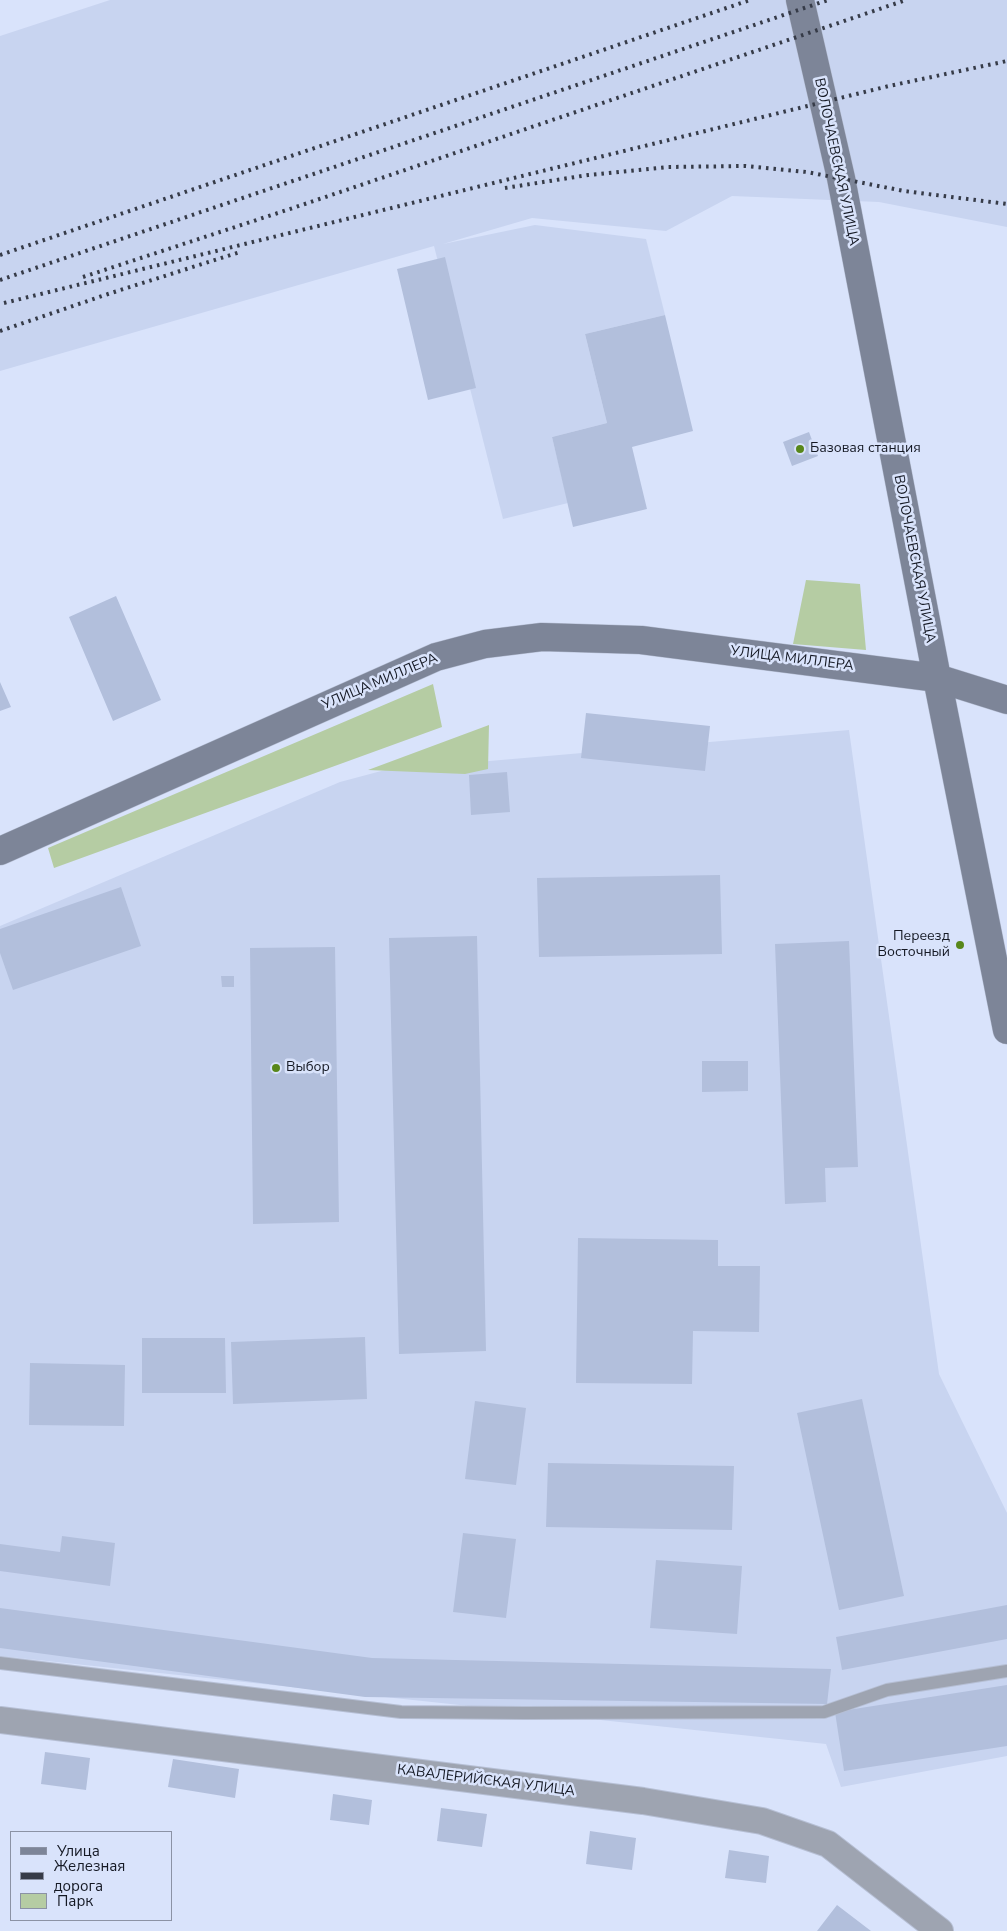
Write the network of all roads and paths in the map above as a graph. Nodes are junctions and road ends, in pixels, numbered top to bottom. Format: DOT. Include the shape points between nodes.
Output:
graph roads {
  1 [pos="800,0"];
  2 [pos="937,678"];
  3 [pos="1007,700"];
  4 [pos="0,851"];
  5 [pos="1007,1030"];
  6 [pos="0,1663"];
  7 [pos="1007,1671"];
  8 [pos="0,1720"];
  9 [pos="940,1931"];
  1 -- 2 [label="main road, ВОЛОЧАЕВСКАЯ УЛИЦА" via="841,178"];
  2 -- 3 [label="main road, УЛИЦА МИЛЛЕРА"];
  2 -- 4 [label="main road, УЛИЦА МИЛЛЕРА" via="642,640 542,637 485,644 436,657"];
  2 -- 5 [label="main road, ВОЛОЧАЕВСКАЯ УЛИЦА"];
  6 -- 7 [label="lane" via="401,1712 515,1713 824,1712 887,1690"];
  8 -- 9 [label="street, КАВАЛЕРИЙСКАЯ УЛИЦА" via="643,1800 762,1821 828,1844"];
}
